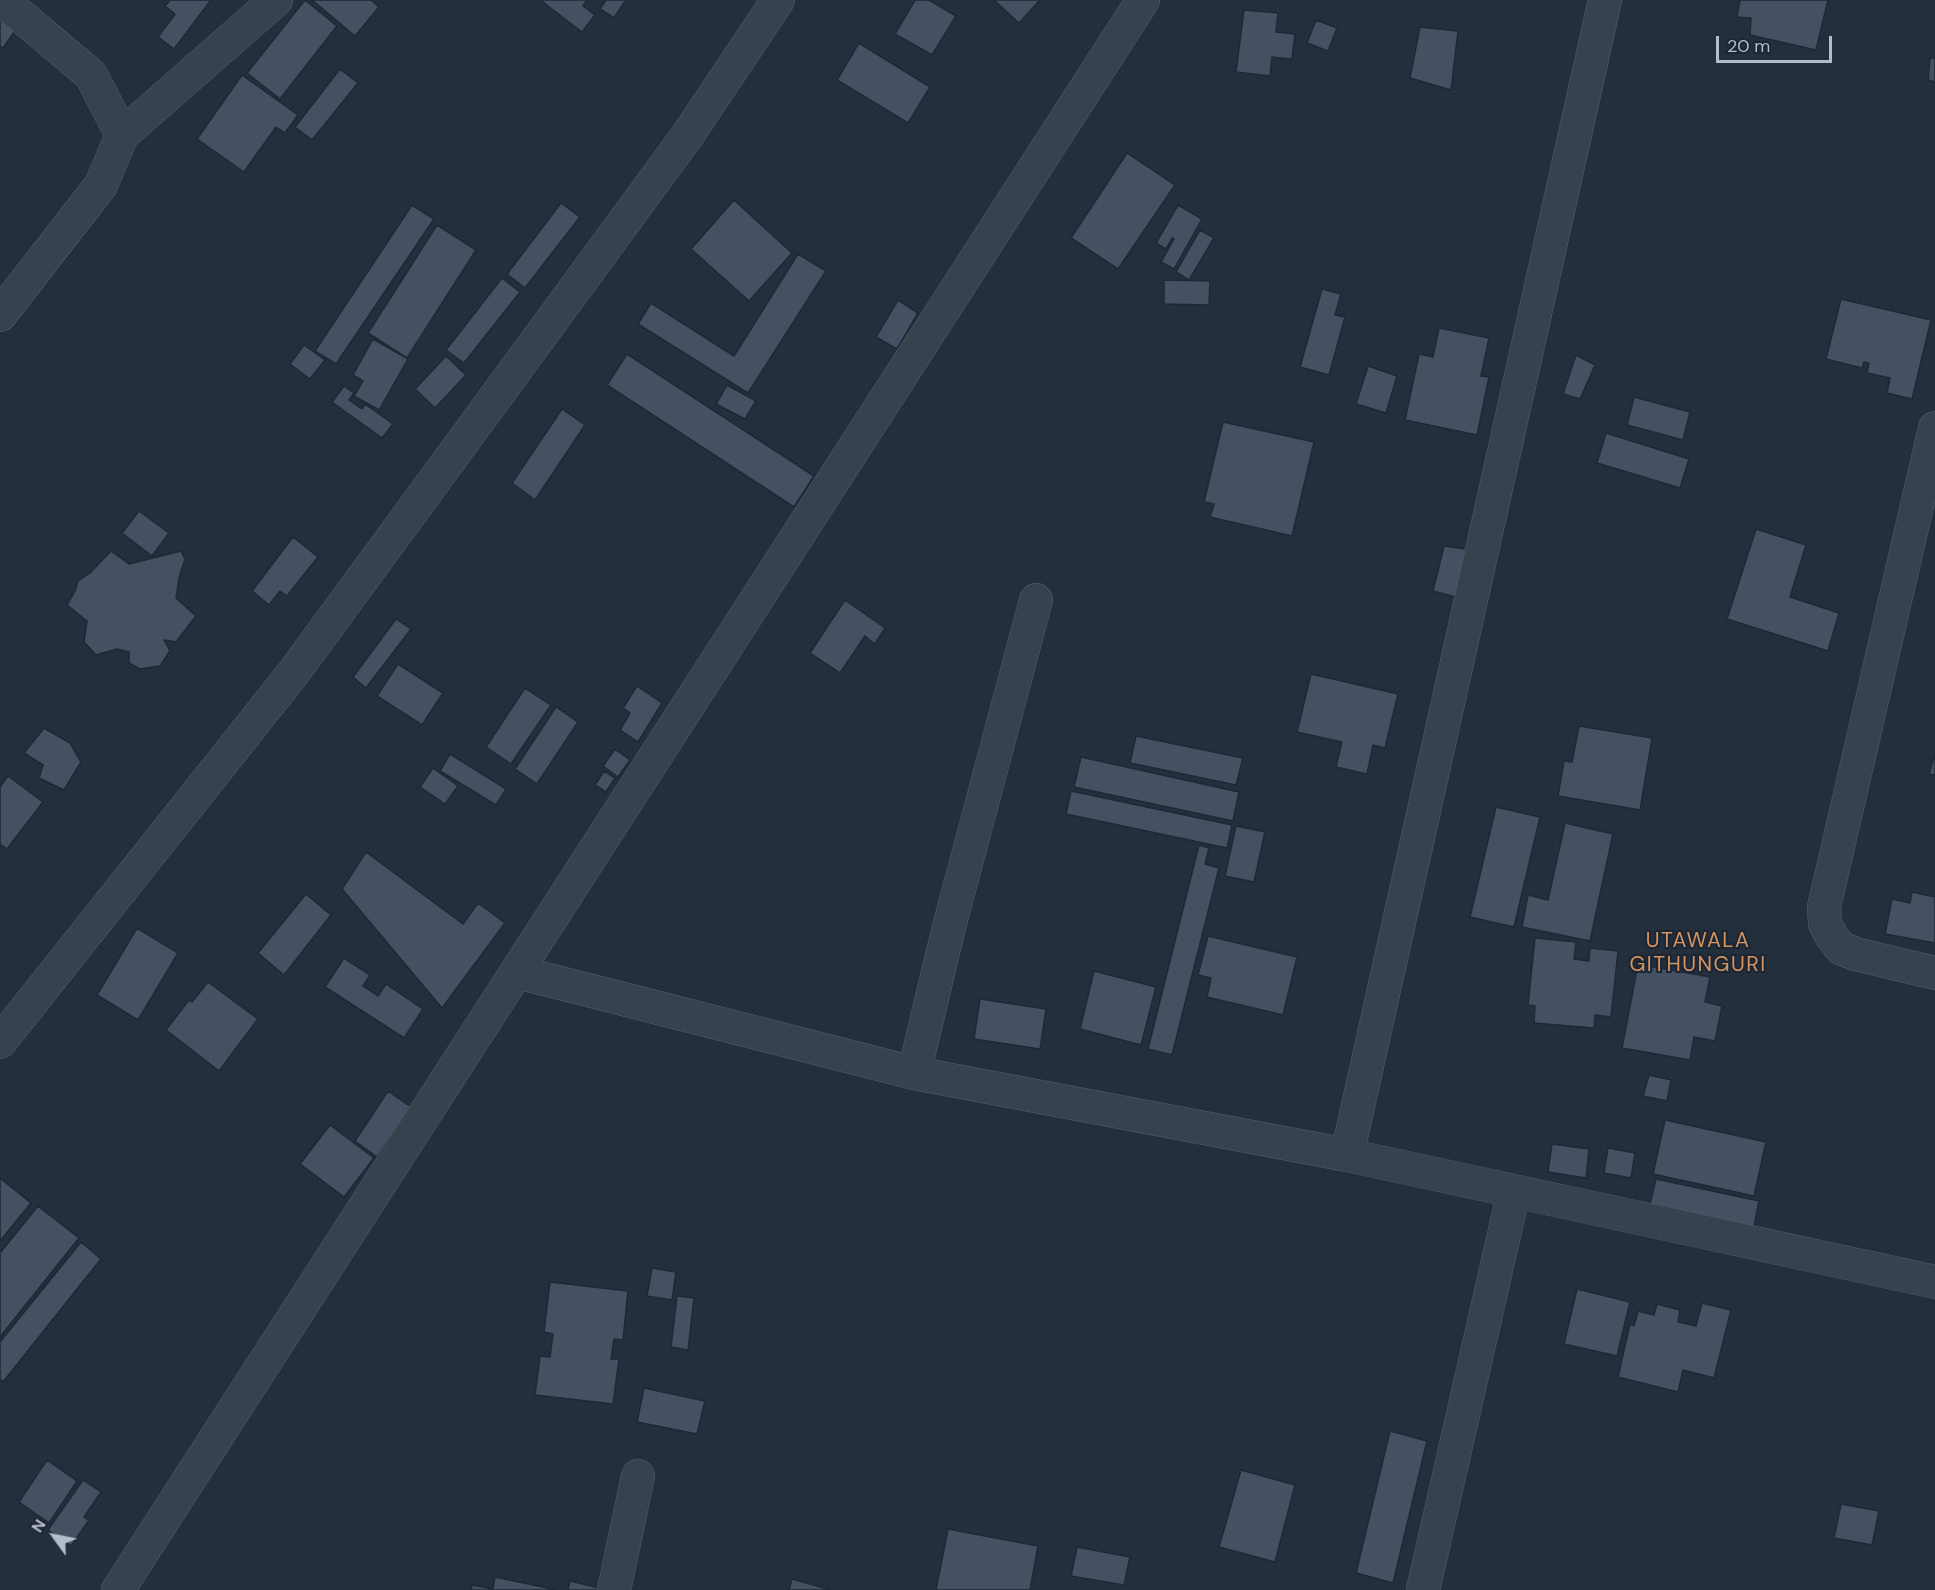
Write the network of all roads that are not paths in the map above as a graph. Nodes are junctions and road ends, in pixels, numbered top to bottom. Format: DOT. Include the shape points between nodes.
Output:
graph roads {
  1 [pos="2,0"];
  2 [pos="276,0"];
  3 [pos="778,0"];
  4 [pos="1143,0"];
  5 [pos="1605,0"];
  6 [pos="122,135"];
  7 [pos="0,315"];
  8 [pos="1935,428"];
  9 [pos="1036,600"];
  10 [pos="517,972"];
  11 [pos="1935,973"];
  12 [pos="0,1042"];
  13 [pos="914,1073"];
  14 [pos="1347,1155"];
  15 [pos="1514,1191"];
  16 [pos="1935,1282"];
  17 [pos="638,1476"];
  18 [pos="118,1590"];
  19 [pos="614,1590"];
  20 [pos="1423,1590"];
  1 -- 6 [label="street" via="91,75"];
  2 -- 6 [label="street"];
  3 -- 12 [label="street" via="687,136 294,672"];
  4 -- 10 [label="street"];
  5 -- 14 [label="street"];
  6 -- 7 [label="street" via="101,185"];
  8 -- 11 [label="street" via="1824,907 1825,924 1841,948"];
  9 -- 13 [label="street"];
  10 -- 13 [label="street"];
  10 -- 18 [label="street"];
  13 -- 14 [label="street"];
  14 -- 15 [label="street"];
  15 -- 16 [label="street"];
  15 -- 20 [label="street"];
  17 -- 19 [label="street"];
}
